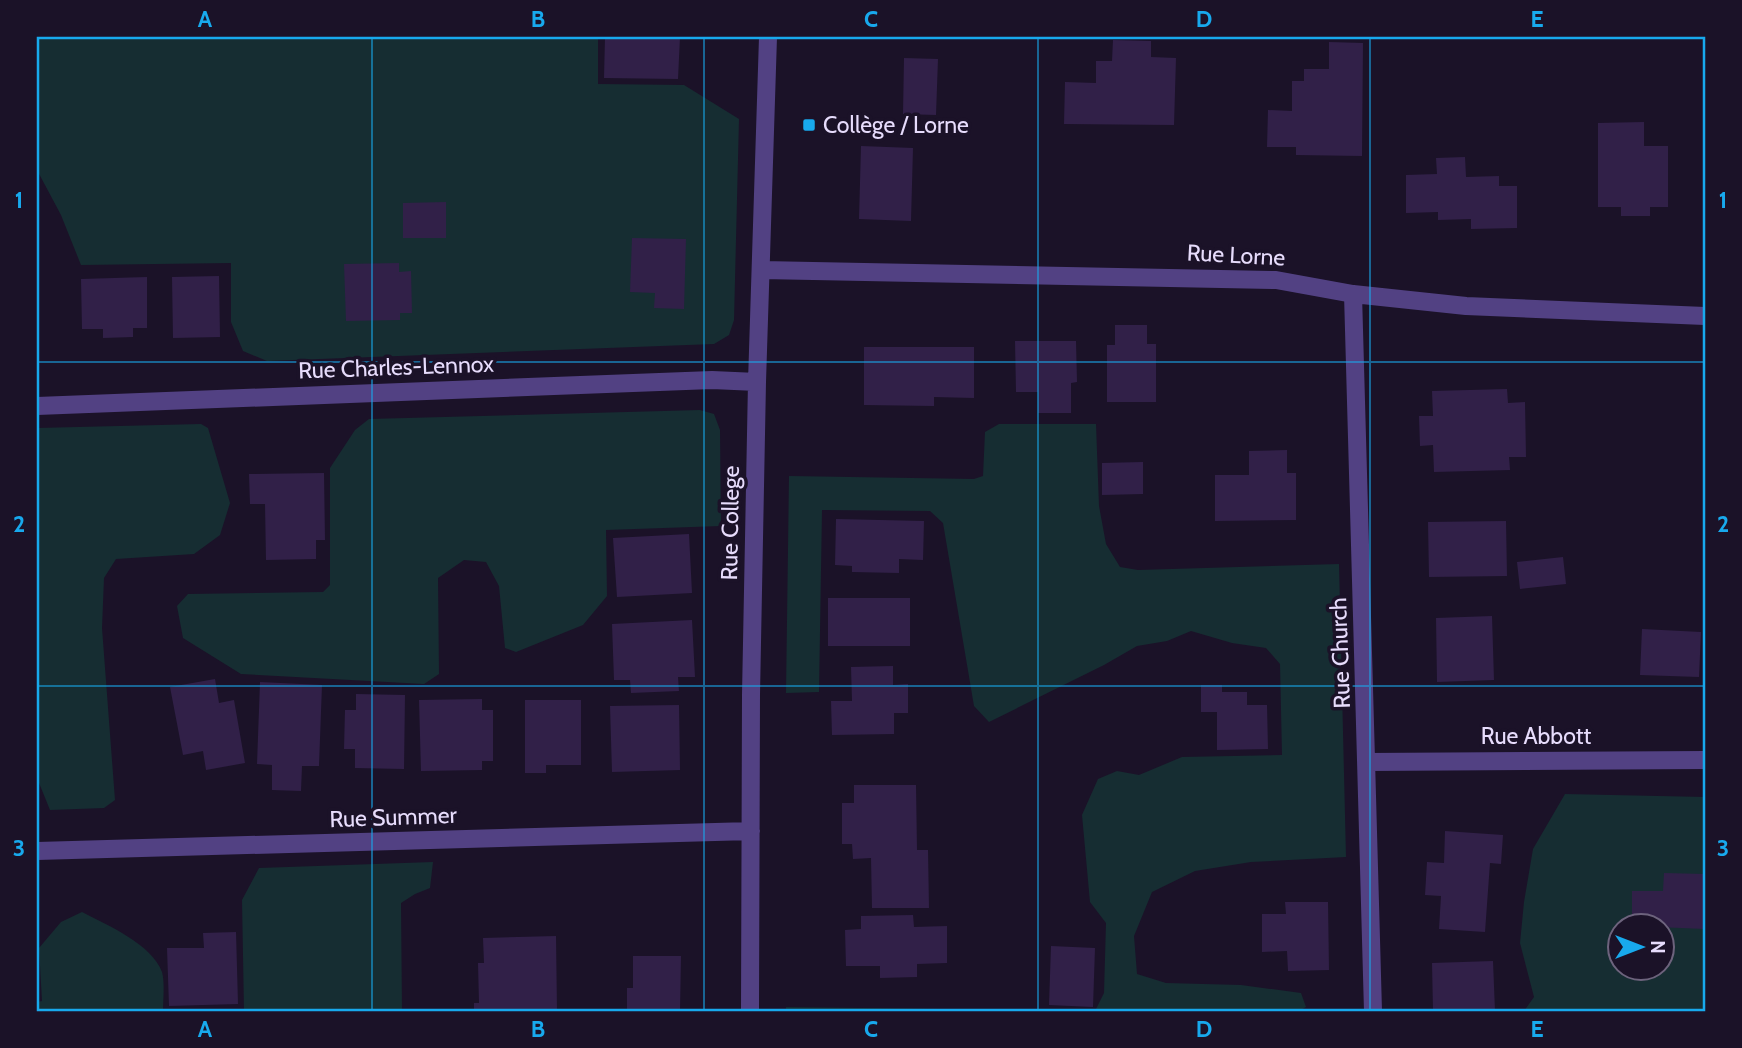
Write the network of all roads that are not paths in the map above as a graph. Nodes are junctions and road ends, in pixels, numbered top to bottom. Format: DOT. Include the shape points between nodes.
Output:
graph roads {
  1 [pos="768,37"];
  2 [pos="762,270"];
  3 [pos="1353,294"];
  4 [pos="1705,316"];
  5 [pos="757,382"];
  6 [pos="37,406"];
  7 [pos="1705,760"];
  8 [pos="1367,762"];
  9 [pos="751,831"];
  10 [pos="37,851"];
  11 [pos="750,1011"];
  12 [pos="1373,1011"];
  1 -- 2 [label="street, Rue College"];
  2 -- 3 [label="street, Rue Lorne" via="1231,278 1276,280"];
  2 -- 5 [label="street, Rue College"];
  3 -- 4 [label="street, Rue Lorne" via="1466,306"];
  3 -- 8 [label="street, Rue Church"];
  5 -- 6 [label="street, Rue Charles-Lennox"];
  5 -- 9 [label="street, Rue College"];
  7 -- 8 [label="street, Rue Abbott"];
  8 -- 12 [label="street, Rue Church"];
  9 -- 10 [label="street, Rue Summer"];
  9 -- 11 [label="street, Rue College"];
}
